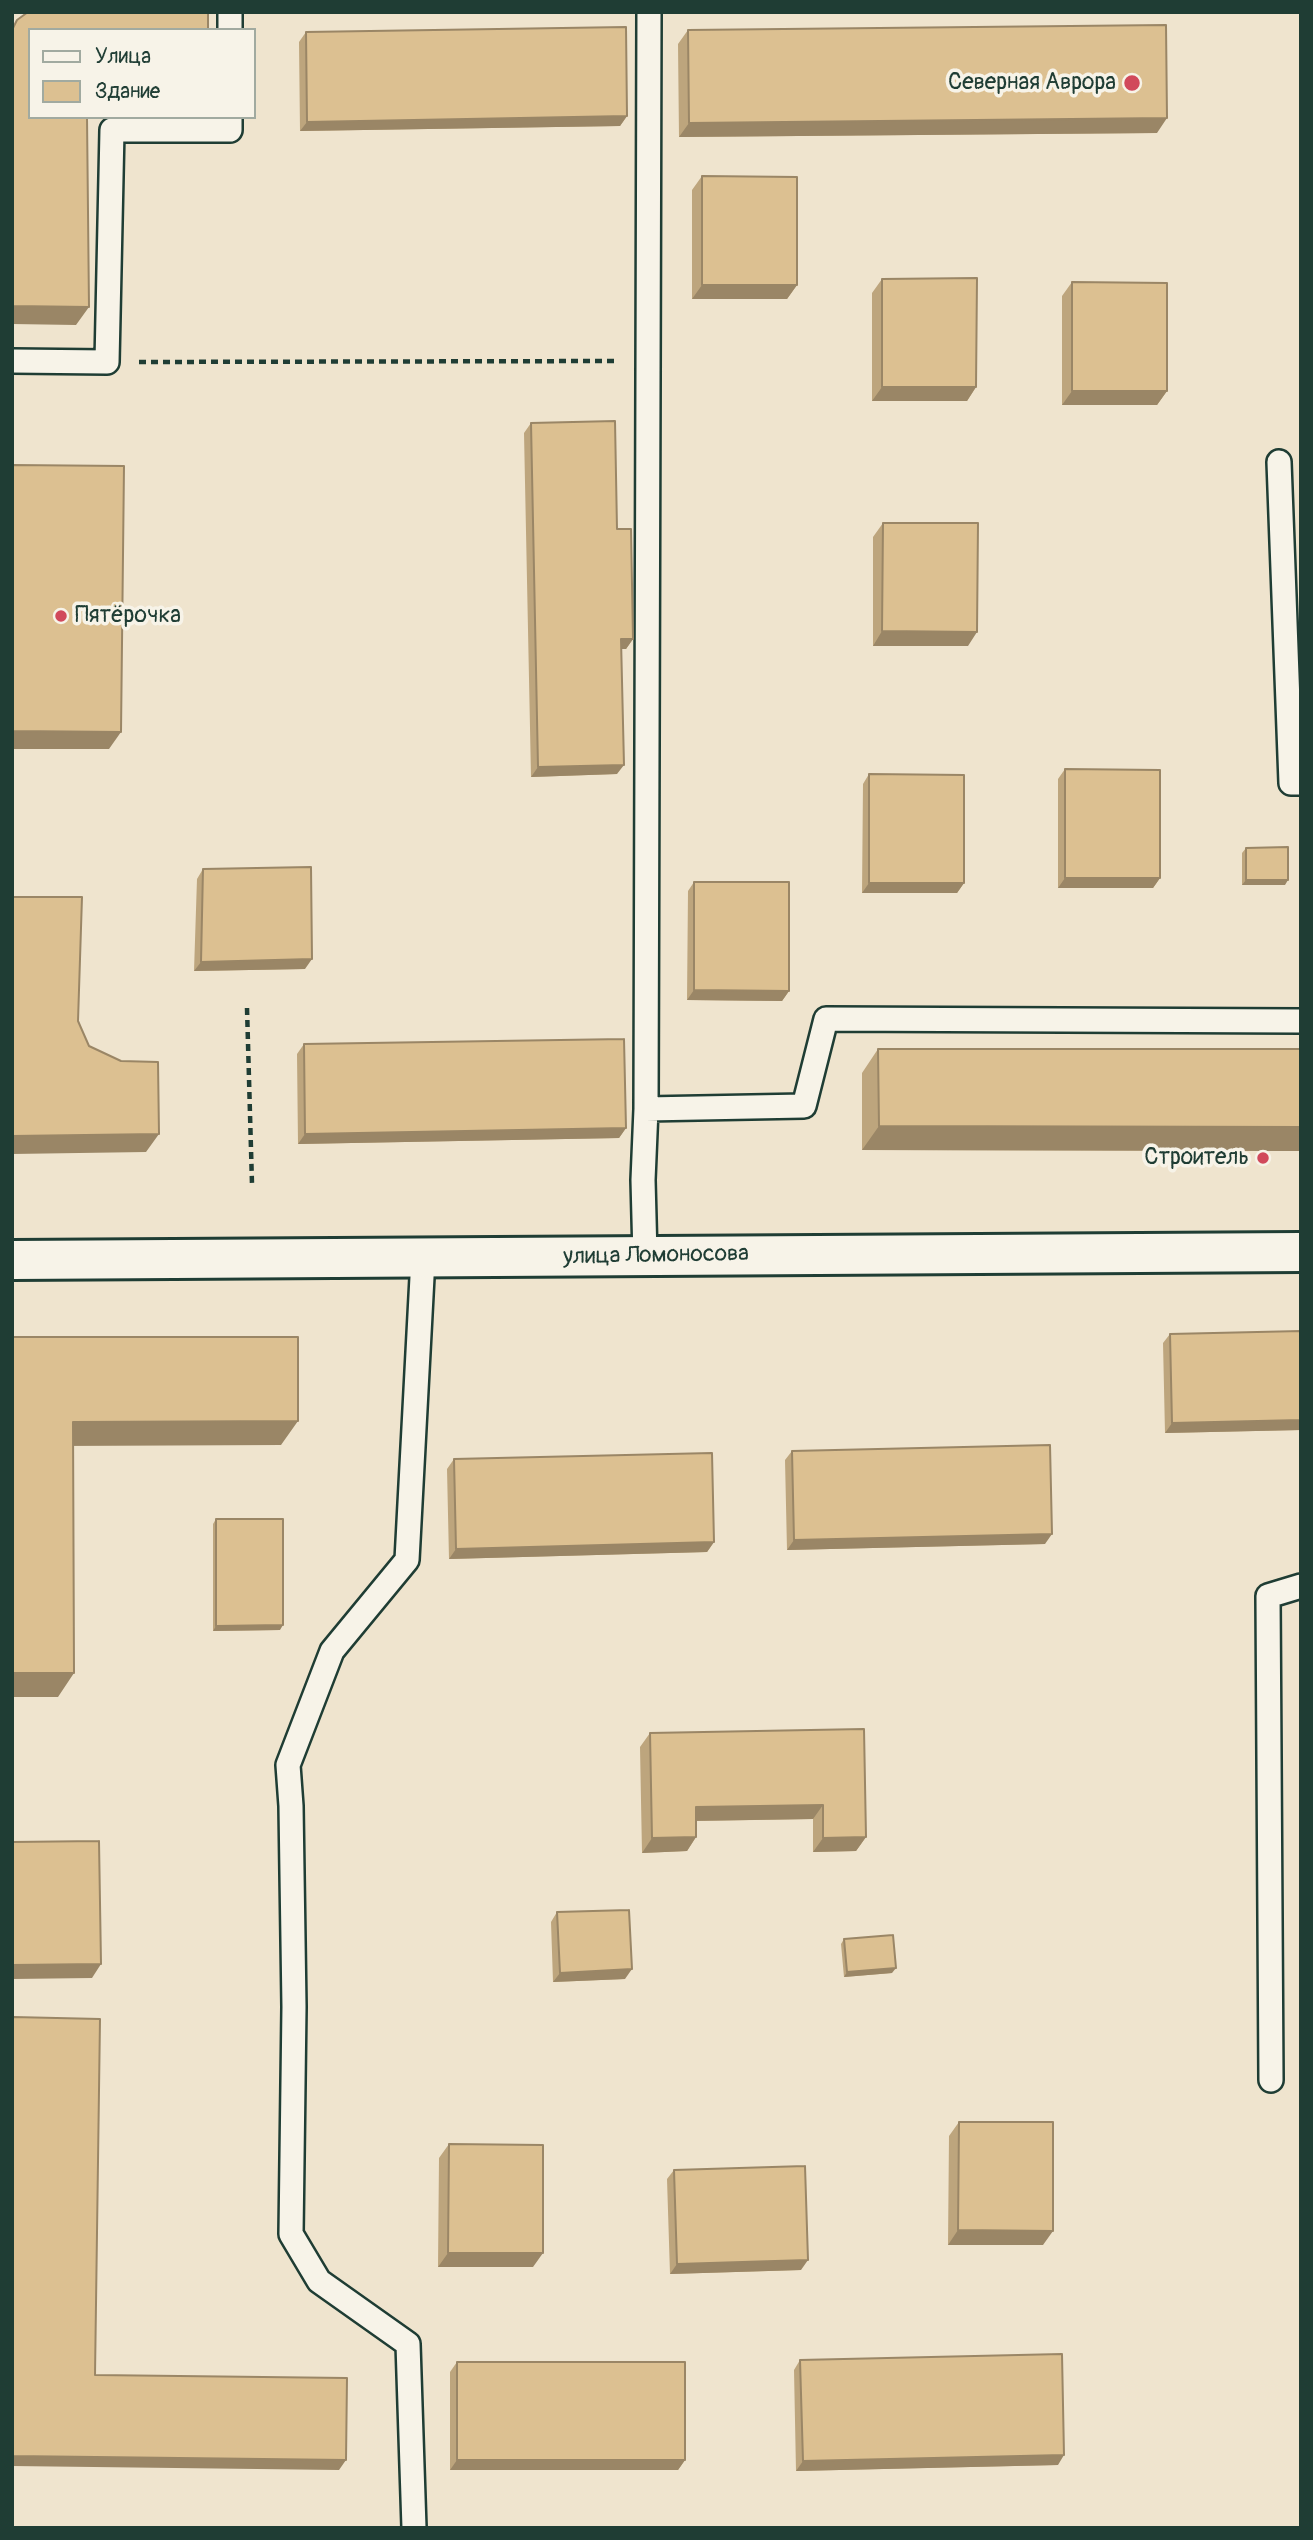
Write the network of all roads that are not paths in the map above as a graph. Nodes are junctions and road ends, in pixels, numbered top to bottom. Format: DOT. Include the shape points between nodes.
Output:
graph roads {
  1 [pos="649,12"];
  2 [pos="230,119"];
  3 [pos="12,361"];
  4 [pos="1279,462"];
  5 [pos="1301,783"];
  6 [pos="1301,1021"];
  7 [pos="646,1109"];
  8 [pos="1301,1252"];
  9 [pos="645,1256"];
  10 [pos="423,1258"];
  11 [pos="12,1260"];
  12 [pos="1301,1586"];
  13 [pos="1272,2080"];
  14 [pos="414,2528"];
  1 -- 7 [label="lane"];
  2 -- 3 [label="lane" via="230,130 113,131 107,362"];
  4 -- 5 [label="lane" via="1291,783"];
  6 -- 7 [label="lane" via="826,1019 804,1106"];
  7 -- 9 [label="lane"];
  8 -- 9 [label="street, улица Ломоносова"];
  9 -- 10 [label="street, улица Ломоносова"];
  10 -- 11 [label="street, улица Ломоносова"];
  10 -- 14 [label="lane" via="407,1560 332,1651 288,1765 294,2007 291,2234 319,2281 408,2344"];
  12 -- 13 [label="lane" via="1268,1596"];
}
